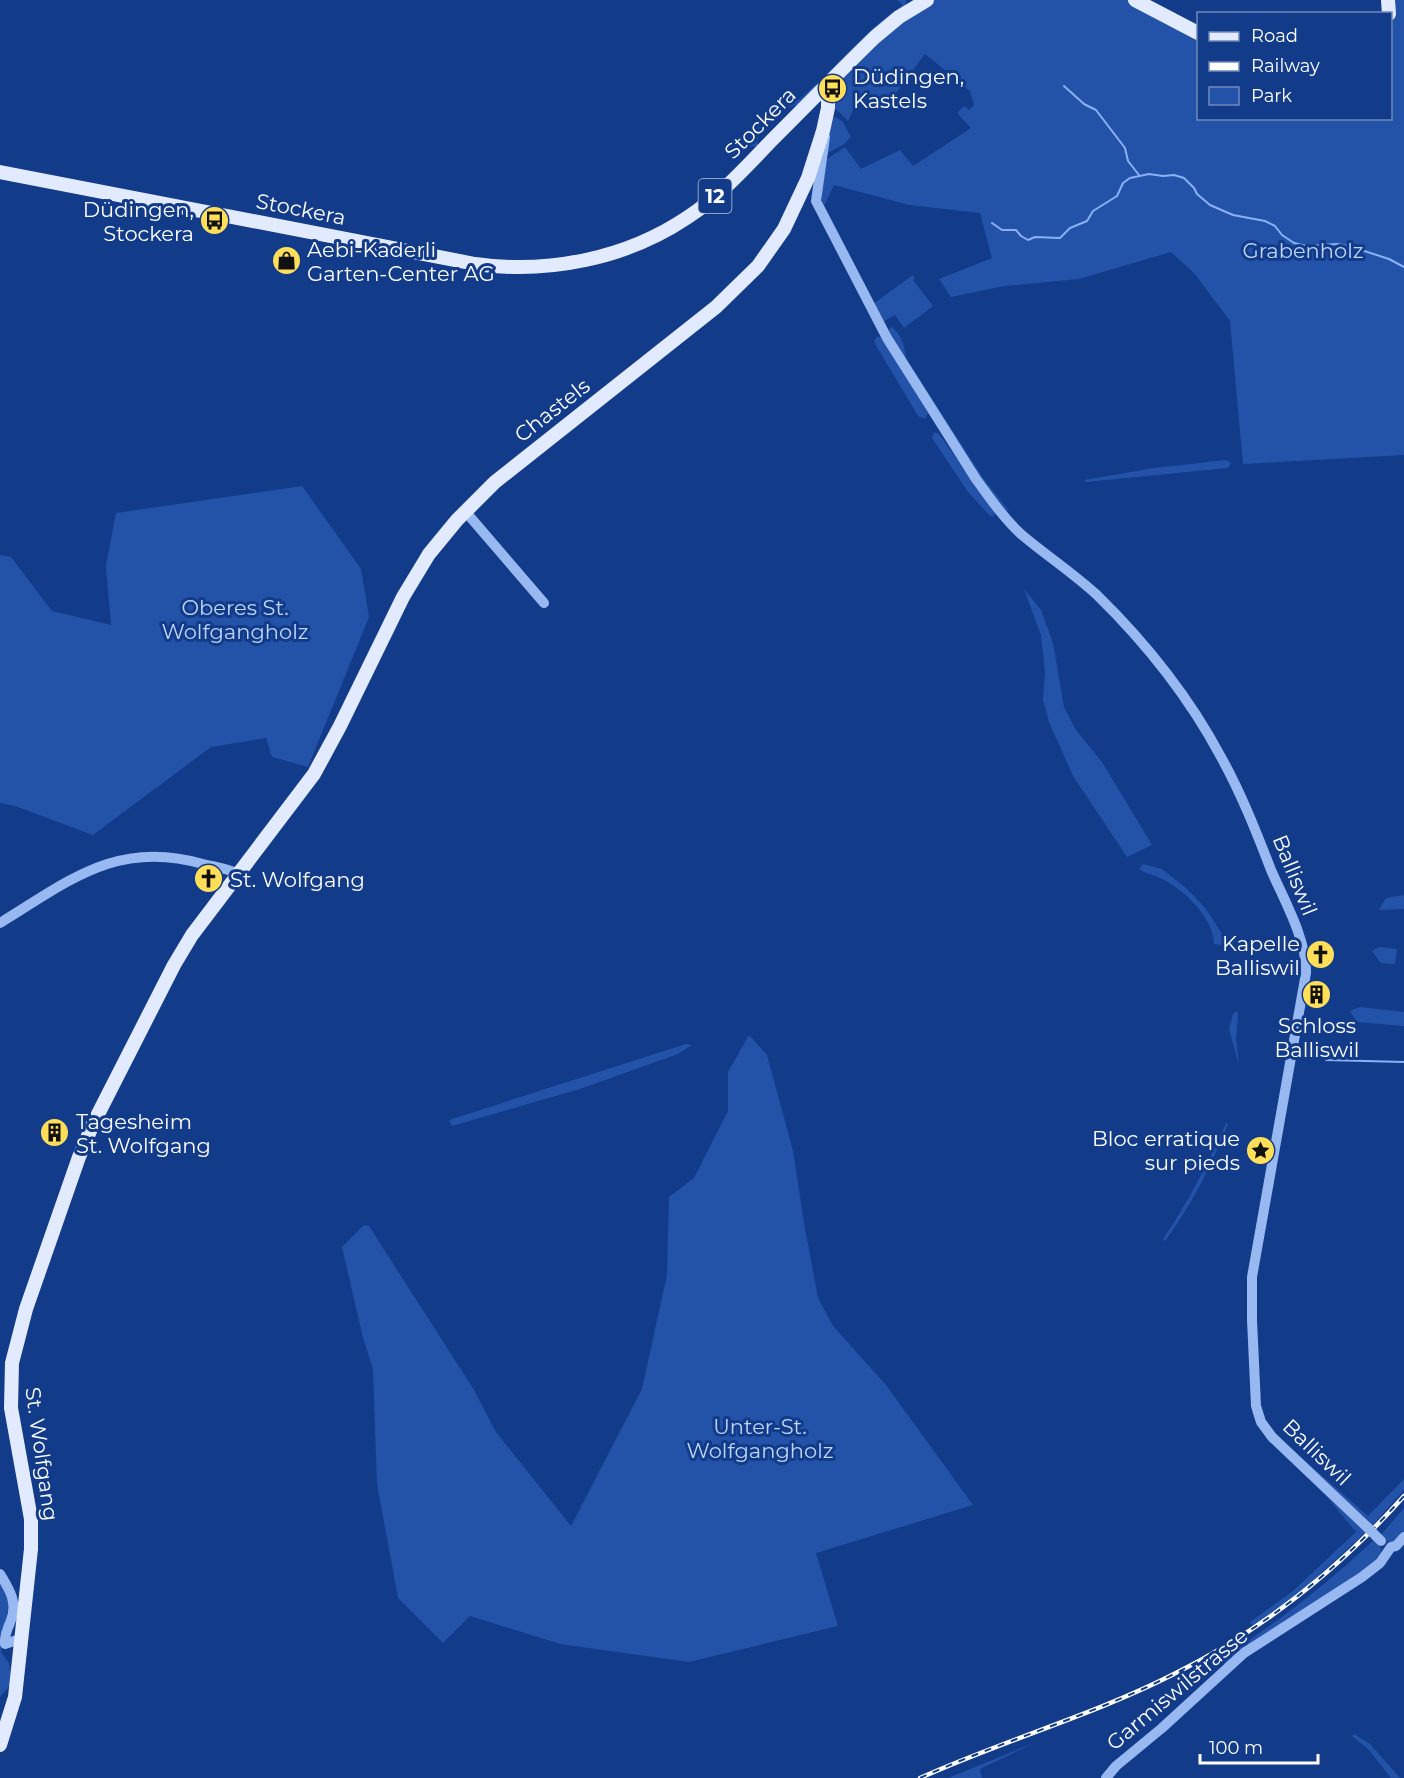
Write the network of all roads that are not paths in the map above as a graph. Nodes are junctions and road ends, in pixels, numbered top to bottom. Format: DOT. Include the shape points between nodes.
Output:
graph roads {
  1 [pos="927,0"];
  2 [pos="1136,0"];
  3 [pos="1197,32"];
  4 [pos="823,90"];
  5 [pos="807,105"];
  6 [pos="827,115"];
  7 [pos="823,131"];
  8 [pos="0,172"];
  9 [pos="991,501"];
  10 [pos="465,511"];
  11 [pos="544,603"];
  12 [pos="331,744"];
  13 [pos="117,853"];
  14 [pos="132,857"];
  15 [pos="238,874"];
  16 [pos="0,922"];
  17 [pos="1404,1538"];
  18 [pos="1386,1544"];
  19 [pos="0,1574"];
  20 [pos="23,1638"];
  21 [pos="6,1644"];
  22 [pos="20,1662"];
  23 [pos="0,1745"];
  24 [pos="1106,1778"];
  1 -- 4 [label="main road, 12" via="891,23"];
  2 -- 3 [label="main road"];
  4 -- 5 [label="main road, Stockera / 12"];
  4 -- 6 [label="main road, Chastels" via="828,98"];
  5 -- 6 [label="main road"];
  5 -- 8 [label="main road, Stockera / 12" via="724,188 687,218 652,238 613,253 545,266 493,266 448,260"];
  6 -- 7 [label="main road, Chastels"];
  7 -- 9 [label="street, Chastels" via="825,143 816,201 887,338"];
  7 -- 10 [label="main road, Chastels" via="795,207 770,250 743,282 701,320 511,469"];
  9 -- 18 [label="street, Balliswil, bridge" via="1020,533 1072,573 1121,619 1186,699 1239,791 1296,929 1306,973 1252,1277 1256,1406 1260,1422 1272,1437"];
  10 -- 11 [label="street"];
  10 -- 12 [label="main road, Chastels" via="411,581"];
  12 -- 15 [label="main road, St. Wolfgang" via="302,792"];
  13 -- 14 [label="street"];
  14 -- 15 [label="street" via="169,857"];
  14 -- 16 [label="street" via="72,879"];
  15 -- 20 [label="main road, St. Wolfgang" via="174,965 86,1139 14,1350 11,1408 32,1534"];
  17 -- 18 [label="street" via="1396,1546"];
  18 -- 24 [label="street, Garmiswilstrasse" via="1380,1563 1233,1662"];
  19 -- 21 [label="street" via="14,1599 12,1618 4,1635"];
  20 -- 21 [label="street"];
  20 -- 22 [label="main road, St. Wolfgang"];
  21 -- 22 [label="street"];
  22 -- 23 [label="main road, St. Wolfgang" via="12,1710"];
}
